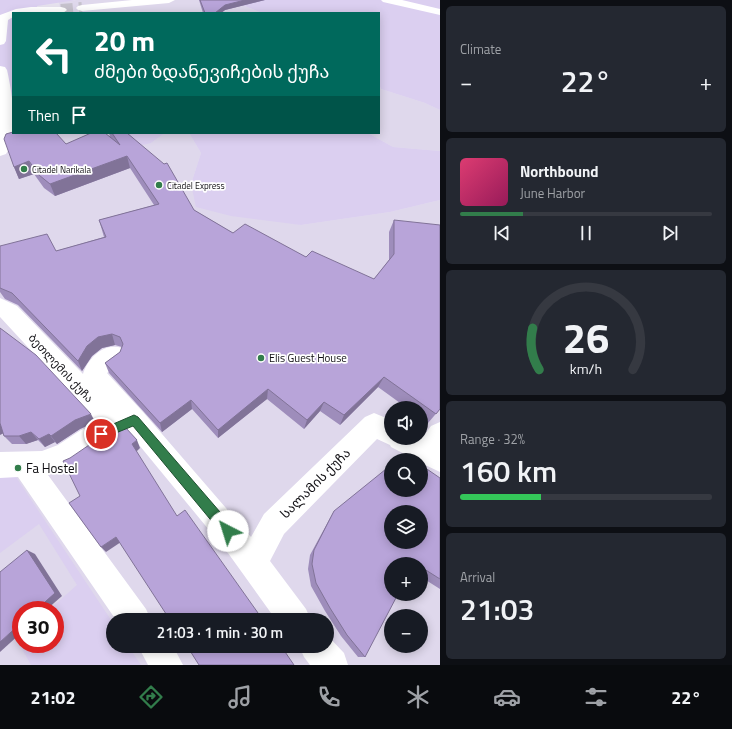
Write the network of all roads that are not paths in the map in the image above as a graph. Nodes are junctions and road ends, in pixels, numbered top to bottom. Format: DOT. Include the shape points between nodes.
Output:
graph roads {
  1 [pos="169,0"];
  2 [pos="387,0"];
  3 [pos="82,8"];
  4 [pos="62,10"];
  5 [pos="18,12"];
  6 [pos="440,12"];
  7 [pos="12,13"];
  8 [pos="0,41"];
  9 [pos="0,70"];
  10 [pos="0,151"];
  11 [pos="0,306"];
  12 [pos="114,355"];
  13 [pos="134,420"];
  14 [pos="384,429"];
  15 [pos="425,445"];
  16 [pos="436,448"];
  17 [pos="12,465"];
  18 [pos="253,562"];
  19 [pos="129,613"];
  20 [pos="290,613"];
  21 [pos="159,653"];
  22 [pos="321,653"];
  23 [pos="167,665"];
  24 [pos="332,665"];
  1 -- 3 [label="street"];
  2 -- 6 [label="street"];
  4 -- 5 [label="street"];
  7 -- 8 [label="street" via="2,18"];
  9 -- 10 [label="street" via="7,99 6,125"];
  11 -- 13 [label="street, ბეთლემის ქუჩა" via="9,312 107,416"];
  12 -- 13 [label="street" via="97,367 94,376"];
  13 -- 17 [label="street" via="90,439 66,455 42,464"];
  13 -- 18 [label="street"];
  14 -- 18 [label="street, სალამის ქუჩა" via="374,424 274,524"];
  15 -- 16 [label="street"];
  17 -- 19 [label="street"];
  18 -- 20 [label="street"];
  21 -- 23 [label="street"];
  22 -- 24 [label="street"];
}
